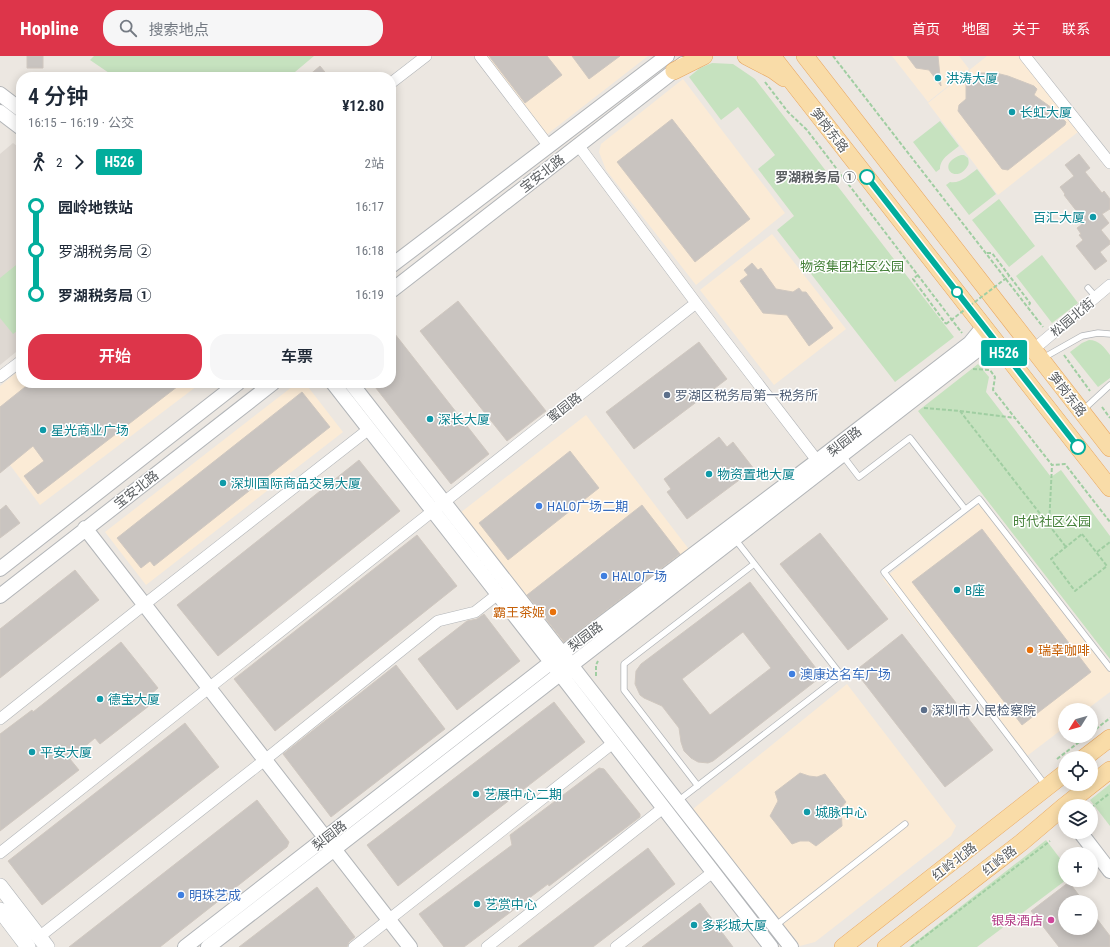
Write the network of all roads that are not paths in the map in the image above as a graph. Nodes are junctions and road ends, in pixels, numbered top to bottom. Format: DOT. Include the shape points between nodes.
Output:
graph roads {
  1 [pos="426,56"];
  2 [pos="480,56"];
  3 [pos="693,56"];
  4 [pos="704,56"];
  5 [pos="746,56"];
  6 [pos="772,56"];
  7 [pos="805,56"];
  8 [pos="1025,56"];
  9 [pos="667,60"];
  10 [pos="813,63"];
  11 [pos="396,79"];
  12 [pos="796,86"];
  13 [pos="0,94"];
  14 [pos="16,106"];
  15 [pos="0,112"];
  16 [pos="16,124"];
  17 [pos="548,145"];
  18 [pos="578,145"];
  19 [pos="1110,163"];
  20 [pos="396,262"];
  21 [pos="1110,285"];
  22 [pos="396,287"];
  23 [pos="1088,288"];
  24 [pos="1096,297"];
  25 [pos="696,303"];
  26 [pos="984,326"];
  27 [pos="1110,334"];
  28 [pos="996,341"];
  29 [pos="1037,354"];
  30 [pos="16,365"];
  31 [pos="0,377"];
  32 [pos="1110,385"];
  33 [pos="232,388"];
  34 [pos="267,388"];
  35 [pos="337,388"];
  36 [pos="355,388"];
  37 [pos="1082,411"];
  38 [pos="369,429"];
  39 [pos="1110,448"];
  40 [pos="842,455"];
  41 [pos="820,465"];
  42 [pos="1110,488"];
  43 [pos="444,502"];
  44 [pos="965,509"];
  45 [pos="433,511"];
  46 [pos="86,528"];
  47 [pos="735,539"];
  48 [pos="754,564"];
  49 [pos="0,569"];
  50 [pos="498,594"];
  51 [pos="0,596"];
  52 [pos="144,604"];
  53 [pos="562,653"];
  54 [pos="551,662"];
  55 [pos="571,664"];
  56 [pos="1110,668"];
  57 [pos="560,673"];
  58 [pos="209,687"];
  59 [pos="0,719"];
  60 [pos="1110,738"];
  61 [pos="613,743"];
  62 [pos="1093,751"];
  63 [pos="266,759"];
  64 [pos="1110,770"];
  65 [pos="1058,771"];
  66 [pos="698,786"];
  67 [pos="1047,788"];
  68 [pos="1076,799"];
  69 [pos="678,802"];
  70 [pos="663,808"];
  71 [pos="1058,814"];
  72 [pos="905,824"];
  73 [pos="325,838"];
  74 [pos="1085,839"];
  75 [pos="334,849"];
  76 [pos="0,852"];
  77 [pos="1110,871"];
  78 [pos="713,872"];
  79 [pos="0,886"];
  80 [pos="0,910"];
  81 [pos="389,919"];
  82 [pos="775,927"];
  83 [pos="38,944"];
  84 [pos="185,947"];
  85 [pos="208,947"];
  86 [pos="354,947"];
  87 [pos="410,947"];
  88 [pos="487,947"];
  89 [pos="616,947"];
  90 [pos="772,947"];
  91 [pos="791,947"];
  92 [pos="843,947"];
  93 [pos="886,947"];
  1 -- 11 [label="street"];
  2 -- 17 [label="street"];
  3 -- 9 [label="street, 宝安北路"];
  4 -- 9 [label="main road"];
  5 -- 12 [label="main road"];
  6 -- 12 [label="main road, 笋岗东路"];
  7 -- 10 [label="main road, 笋岗东路"];
  8 -- 19 [label="street" via="1075,125"];
  9 -- 17 [label="street, 宝安北路"];
  9 -- 18 [label="street, 宝安北路"];
  10 -- 29 [label="main road, 笋岗东路"];
  12 -- 26 [label="main road, 笋岗东路"];
  13 -- 14 [label="street"];
  15 -- 16 [label="street"];
  17 -- 20 [label="street, 宝安北路"];
  18 -- 22 [label="street, 宝安北路"];
  18 -- 25 [label="street"];
  21 -- 24 [label="street, 松园北街"];
  23 -- 24 [label="lane"];
  24 -- 29 [label="street, 松园北街"];
  25 -- 41 [label="street"];
  25 -- 43 [label="street, 蜜园路"];
  26 -- 28 [label="main road, 笋岗东路"];
  26 -- 41 [label="street, 梨园路" via="970,343"];
  27 -- 29 [label="lane" via="1098,332 1082,336"];
  28 -- 40 [label="street, 梨园路" via="976,351"];
  28 -- 42 [label="main road, 笋岗东路"];
  29 -- 37 [label="main road, 笋岗东路"];
  30 -- 31 [label="street"];
  32 -- 37 [label="lane"];
  33 -- 49 [label="street, 宝安北路"];
  34 -- 46 [label="street, 宝安北路"];
  35 -- 38 [label="street"];
  36 -- 43 [label="street"];
  37 -- 39 [label="main road, 笋岗东路"];
  38 -- 45 [label="street"];
  38 -- 52 [label="street"];
  40 -- 41 [label="street, 梨园路"];
  40 -- 44 [label="lane" via="859,477 910,438"];
  41 -- 47 [label="street, 梨园路"];
  41 -- 53 [label="street, 梨园路"];
  43 -- 45 [label="street, 蜜园路"];
  43 -- 53 [label="street"];
  44 -- 56 [label="lane" via="979,498"];
  44 -- 67 [label="lane" via="884,572"];
  45 -- 50 [label="street"];
  45 -- 58 [label="street, 蜜园路"];
  46 -- 51 [label="street, 宝安北路"];
  46 -- 52 [label="street"];
  47 -- 48 [label="lane"];
  47 -- 55 [label="street, 梨园路"];
  48 -- 66 [label="lane" via="624,664 624,690"];
  48 -- 66 [label="lane" via="841,676"];
  50 -- 54 [label="street"];
  50 -- 63 [label="street" via="475,612 438,622"];
  52 -- 58 [label="street"];
  52 -- 59 [label="street"];
  53 -- 54 [label="street, 梨园路"];
  53 -- 55 [label="street"];
  54 -- 57 [label="street"];
  54 -- 73 [label="street, 梨园路"];
  55 -- 57 [label="street, 梨园路"];
  55 -- 69 [label="street"];
  57 -- 61 [label="street"];
  57 -- 75 [label="street, 梨园路"];
  58 -- 63 [label="street"];
  58 -- 76 [label="street, 蜜园路"];
  60 -- 62 [label="main road"];
  61 -- 70 [label="street"];
  61 -- 81 [label="street"];
  63 -- 73 [label="street"];
  63 -- 83 [label="street"];
  64 -- 68 [label="main road, 红岭路"];
  65 -- 67 [label="main road, 红岭北路"];
  66 -- 69 [label="lane"];
  67 -- 92 [label="main road, 红岭北路"];
  69 -- 82 [label="street"];
  70 -- 78 [label="street"];
  70 -- 88 [label="street"];
  71 -- 93 [label="main road, 红岭路"];
  72 -- 82 [label="lane"];
  73 -- 75 [label="street"];
  73 -- 84 [label="street, 梨园路"];
  74 -- 77 [label="street"];
  75 -- 81 [label="street"];
  75 -- 85 [label="street, 梨园路"];
  78 -- 89 [label="street"];
  78 -- 90 [label="street"];
  79 -- 83 [label="main road"];
  80 -- 83 [label="main road"];
  81 -- 86 [label="street"];
  81 -- 87 [label="street"];
  82 -- 91 [label="street"];
}
